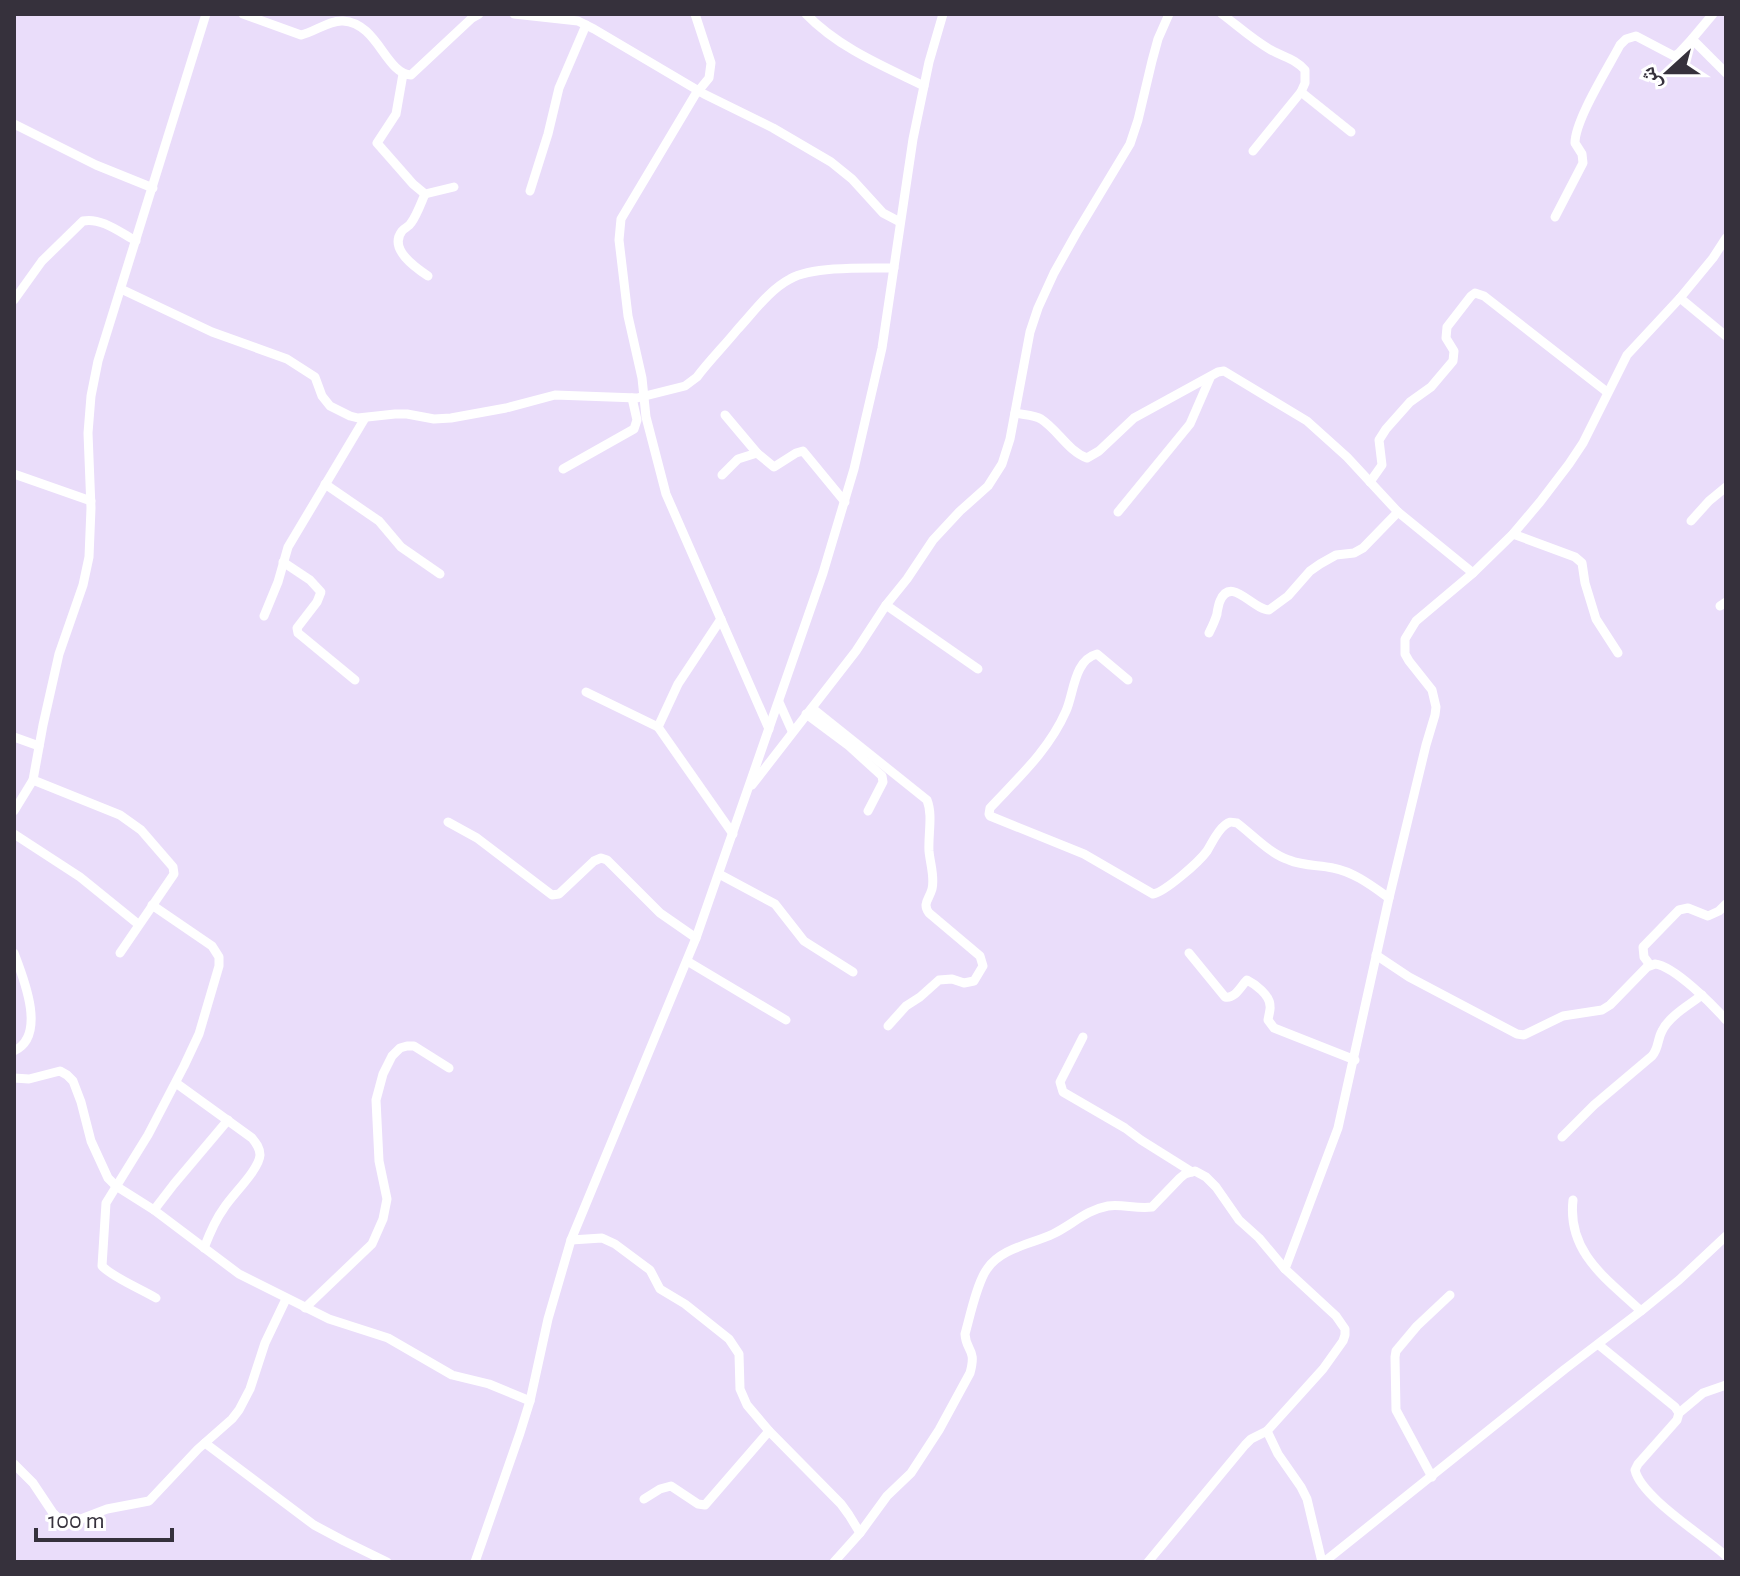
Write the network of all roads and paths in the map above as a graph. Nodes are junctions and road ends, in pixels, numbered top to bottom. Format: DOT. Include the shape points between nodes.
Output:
graph roads {
  1 [pos="206,14"];
  2 [pos="243,14"];
  3 [pos="479,14"];
  4 [pos="514,14"];
  5 [pos="695,14"];
  6 [pos="806,14"];
  7 [pos="943,14"];
  8 [pos="1169,14"];
  9 [pos="1222,14"];
  10 [pos="1713,14"];
  11 [pos="578,20"];
  12 [pos="1692,39"];
  13 [pos="1726,73"];
  14 [pos="403,74"];
  15 [pos="924,86"];
  16 [pos="1301,92"];
  17 [pos="14,124"];
  18 [pos="1351,132"];
  19 [pos="1253,151"];
  20 [pos="454,187"];
  21 [pos="153,188"];
  22 [pos="530,191"];
  23 [pos="425,194"];
  24 [pos="1555,217"];
  25 [pos="900,222"];
  26 [pos="1726,238"];
  27 [pos="136,241"];
  28 [pos="894,268"];
  29 [pos="428,276"];
  30 [pos="121,289"];
  31 [pos="1680,298"];
  32 [pos="14,300"];
  33 [pos="1726,336"];
  34 [pos="1210,378"];
  35 [pos="1607,392"];
  36 [pos="634,398"];
  37 [pos="1015,413"];
  38 [pos="725,415"];
  39 [pos="365,418"];
  40 [pos="757,453"];
  41 [pos="563,469"];
  42 [pos="14,474"];
  43 [pos="722,475"];
  44 [pos="1370,482"];
  45 [pos="325,484"];
  46 [pos="1726,487"];
  47 [pos="91,501"];
  48 [pos="845,502"];
  49 [pos="1118,512"];
  50 [pos="1398,512"];
  51 [pos="1691,521"];
  52 [pos="1513,534"];
  53 [pos="283,562"];
  54 [pos="1473,573"];
  55 [pos="440,574"];
  56 [pos="886,605"];
  57 [pos="264,616"];
  58 [pos="721,619"];
  59 [pos="1209,633"];
  60 [pos="1618,653"];
  61 [pos="978,669"];
  62 [pos="355,680"];
  63 [pos="1128,680"];
  64 [pos="586,692"];
  65 [pos="779,702"];
  66 [pos="809,711"];
  67 [pos="658,727"];
  68 [pos="769,729"];
  69 [pos="792,731"];
  70 [pos="14,737"];
  71 [pos="39,746"];
  72 [pos="33,780"];
  73 [pos="745,795"];
  74 [pos="14,811"];
  75 [pos="868,811"];
  76 [pos="448,822"];
  77 [pos="14,834"];
  78 [pos="733,834"];
  79 [pos="719,874"];
  80 [pos="1389,898"];
  81 [pos="1726,904"];
  82 [pos="152,905"];
  83 [pos="138,924"];
  84 [pos="696,938"];
  85 [pos="14,953"];
  86 [pos="120,953"];
  87 [pos="1189,953"];
  88 [pos="1376,955"];
  89 [pos="687,961"];
  90 [pos="1650,965"];
  91 [pos="853,972"];
  92 [pos="1702,995"];
  93 [pos="786,1020"];
  94 [pos="1726,1020"];
  95 [pos="888,1026"];
  96 [pos="1083,1037"];
  97 [pos="14,1051"];
  98 [pos="1355,1060"];
  99 [pos="449,1068"];
  100 [pos="14,1078"];
  101 [pos="176,1083"];
  102 [pos="228,1120"];
  103 [pos="1562,1137"];
  104 [pos="1192,1172"];
  105 [pos="116,1186"];
  106 [pos="1573,1200"];
  107 [pos="154,1210"];
  108 [pos="1726,1236"];
  109 [pos="571,1240"];
  110 [pos="204,1248"];
  111 [pos="1285,1269"];
  112 [pos="1450,1295"];
  113 [pos="156,1298"];
  114 [pos="286,1299"];
  115 [pos="305,1308"];
  116 [pos="1641,1311"];
  117 [pos="1599,1345"];
  118 [pos="1726,1385"];
  119 [pos="530,1401"];
  120 [pos="1679,1413"];
  121 [pos="769,1431"];
  122 [pos="1267,1431"];
  123 [pos="205,1443"];
  124 [pos="14,1464"];
  125 [pos="1432,1477"];
  126 [pos="644,1499"];
  127 [pos="860,1533"];
  128 [pos="1726,1556"];
  129 [pos="387,1562"];
  130 [pos="475,1562"];
  131 [pos="835,1562"];
  132 [pos="1148,1562"];
  133 [pos="1323,1562"];
  1 -- 21 [label="street"];
  2 -- 14 [label="street" via="301,35 345,20 369,33"];
  3 -- 14 [label="street" via="411,75"];
  4 -- 11 [label="street"];
  5 -- 58 [label="street" via="711,63 709,78 621,219 619,240 646,417 666,494"];
  6 -- 15 [label="street" via="852,51"];
  7 -- 15 [label="street"];
  8 -- 37 [label="street" via="1130,144 1038,308"];
  9 -- 16 [label="street" via="1272,51 1302,65 1306,76"];
  10 -- 12 [label="street"];
  11 -- 22 [label="street"];
  11 -- 25 [label="street" via="831,162 883,213"];
  12 -- 13 [label="street"];
  12 -- 24 [label="street" via="1674,56 1636,36 1620,45 1576,133 1583,163"];
  14 -- 23 [label="street" via="396,114 377,143"];
  15 -- 25 [label="street"];
  16 -- 18 [label="street"];
  16 -- 19 [label="street"];
  17 -- 21 [label="street"];
  20 -- 23 [label="street"];
  21 -- 27 [label="street"];
  23 -- 29 [label="street" via="410,225 402,230 399,246 408,263"];
  25 -- 28 [label="street"];
  26 -- 31 [label="street"];
  27 -- 30 [label="street"];
  27 -- 32 [label="street" via="100,222 83,221 42,261"];
  28 -- 36 [label="street" via="791,278 692,381"];
  28 -- 48 [label="street" via="873,393"];
  30 -- 39 [label="street" via="212,332 287,359 315,377 330,406"];
  30 -- 47 [label="street" via="91,396"];
  31 -- 33 [label="street"];
  31 -- 35 [label="street" via="1627,355"];
  34 -- 37 [label="street" via="1134,418 1087,458 1043,420"];
  34 -- 44 [label="street" via="1230,373 1293,411"];
  34 -- 49 [label="street" via="1190,424"];
  35 -- 44 [label="street" via="1475,293 1447,327 1453,361 1386,429 1379,440 1382,465"];
  35 -- 52 [label="street" via="1583,443"];
  36 -- 39 [label="street" via="555,395 451,418"];
  36 -- 41 [label="street" via="634,429"];
  37 -- 56 [label="street" via="996,475 940,532"];
  38 -- 40 [label="street"];
  39 -- 45 [label="street"];
  40 -- 43 [label="street" via="738,459"];
  40 -- 48 [label="street" via="774,467 803,451"];
  42 -- 47 [label="street"];
  44 -- 50 [label="street"];
  45 -- 53 [label="street"];
  45 -- 55 [label="street" via="379,521 401,547"];
  46 -- 51 [label="street"];
  47 -- 71 [label="street" via="86,572 59,654"];
  48 -- 65 [label="street"];
  50 -- 54 [label="street"];
  50 -- 59 [label="street" via="1363,548 1320,564 1269,610 1239,593 1225,594"];
  52 -- 54 [label="street"];
  52 -- 60 [label="street" via="1582,563 1596,619"];
  53 -- 57 [label="street"];
  53 -- 62 [label="street" via="321,592 298,633"];
  54 -- 80 [label="street" via="1416,621 1405,639 1405,654 1432,690 1436,707"];
  56 -- 61 [label="street"];
  56 -- 66 [label="street"];
  58 -- 67 [label="street" via="678,684"];
  58 -- 68 [label="street"];
  63 -- 80 [label="street" via="1097,654 1090,656 1078,672 1058,727 1029,769 990,808 990,816 1084,854 1153,894 1189,870 1232,822 1280,857 1344,871"];
  64 -- 67 [label="street"];
  65 -- 68 [label="street"];
  65 -- 69 [label="street"];
  66 -- 69 [label="street"];
  66 -- 75 [label="street" via="882,776"];
  66 -- 95 [label="street" via="927,800 933,881 925,908 983,961 974,981 939,980"];
  67 -- 78 [label="street"];
  68 -- 73 [label="street"];
  69 -- 73 [label="street"];
  70 -- 71 [label="street"];
  71 -- 72 [label="street"];
  72 -- 74 [label="street"];
  72 -- 82 [label="street" via="120,815 141,830 174,871"];
  73 -- 78 [label="street"];
  76 -- 84 [label="street" via="552,895 604,858 660,913"];
  77 -- 83 [label="street"];
  78 -- 79 [label="street"];
  79 -- 84 [label="street"];
  79 -- 91 [label="street" via="775,904 804,941"];
  80 -- 88 [label="street"];
  81 -- 90 [label="street" via="1708,916 1679,910 1643,947"];
  82 -- 83 [label="street"];
  82 -- 101 [label="street" via="212,946 219,957 199,1034"];
  83 -- 86 [label="street"];
  84 -- 89 [label="street"];
  85 -- 97 [label="street" via="33,1025 25,1044"];
  87 -- 98 [label="street" via="1225,997 1233,996 1247,980 1252,982 1268,999 1268,1020 1274,1028"];
  88 -- 90 [label="street" via="1524,1035 1563,1016 1602,1010"];
  88 -- 98 [label="street"];
  89 -- 93 [label="street"];
  89 -- 109 [label="street"];
  90 -- 92 [label="street" via="1668,968"];
  92 -- 94 [label="street"];
  92 -- 103 [label="street" via="1665,1026 1652,1056"];
  96 -- 104 [label="street" via="1060,1082 1063,1092"];
  98 -- 111 [label="street" via="1338,1128"];
  99 -- 115 [label="street" via="414,1046 392,1056 376,1100 387,1199 383,1219 372,1244"];
  100 -- 105 [label="street" via="60,1071 73,1081 99,1162"];
  101 -- 102 [label="street"];
  101 -- 105 [label="street"];
  102 -- 107 [label="street"];
  102 -- 110 [label="street" via="252,1138 259,1159 223,1208"];
  104 -- 111 [label="street" via="1216,1187"];
  104 -- 127 [label="street" via="1152,1207 1095,1210 992,1263 982,1278 965,1334 973,1353 970,1373 911,1473"];
  105 -- 107 [label="street"];
  105 -- 113 [label="street" via="105,1209 102,1266"];
  106 -- 116 [label="street" via="1572,1224 1584,1254"];
  107 -- 110 [label="street"];
  108 -- 116 [label="street"];
  109 -- 119 [label="street"];
  109 -- 121 [label="street" via="602,1238 615,1244 650,1270 660,1289 729,1339 739,1354 742,1396"];
  110 -- 114 [label="street"];
  111 -- 122 [label="street" via="1336,1316 1345,1335 1323,1369"];
  112 -- 125 [label="street" via="1417,1326 1395,1357 1396,1410"];
  114 -- 115 [label="street"];
  114 -- 123 [label="street" via="244,1402"];
  115 -- 119 [label="street" via="388,1338 452,1375"];
  116 -- 117 [label="street"];
  117 -- 120 [label="street"];
  117 -- 125 [label="street"];
  118 -- 120 [label="street" via="1703,1393"];
  119 -- 130 [label="street"];
  120 -- 128 [label="street" via="1638,1464 1636,1476 1658,1501"];
  121 -- 126 [label="street" via="705,1505 671,1486"];
  121 -- 127 [label="street" via="841,1504"];
  122 -- 132 [label="street" via="1245,1445"];
  122 -- 133 [label="street" via="1307,1499"];
  123 -- 124 [label="street" via="149,1501 73,1522 58,1518"];
  123 -- 129 [label="street" via="314,1525"];
  125 -- 133 [label="street"];
  127 -- 131 [label="street"];
}
